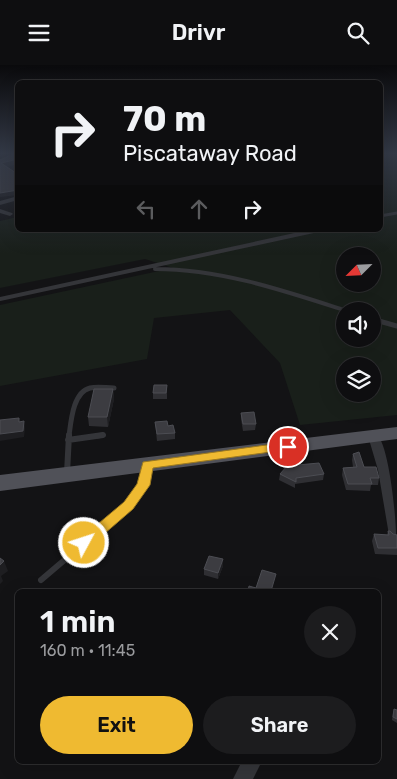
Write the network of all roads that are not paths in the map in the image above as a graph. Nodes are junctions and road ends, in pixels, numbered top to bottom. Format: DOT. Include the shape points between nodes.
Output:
graph roads {
  1 [pos="15,199"];
  2 [pos="0,203"];
  3 [pos="0,211"];
  4 [pos="397,213"];
  5 [pos="10,214"];
  6 [pos="383,215"];
  7 [pos="309,232"];
  8 [pos="143,269"];
  9 [pos="0,299"];
  10 [pos="336,308"];
  11 [pos="381,322"];
  12 [pos="397,326"];
  13 [pos="114,388"];
  14 [pos="397,433"];
  15 [pos="103,435"];
  16 [pos="374,436"];
  17 [pos="68,440"];
  18 [pos="147,465"];
  19 [pos="67,475"];
  20 [pos="0,483"];
  21 [pos="396,535"];
  22 [pos="41,580"];
  23 [pos="251,764"];
  24 [pos="242,779"];
  1 -- 2 [label="street"];
  3 -- 5 [label="street"];
  4 -- 6 [label="lane"];
  7 -- 8 [label="lane"];
  8 -- 9 [label="lane"];
  8 -- 10 [label="lane" via="182,269 274,287"];
  11 -- 12 [label="lane"];
  13 -- 17 [label="lane" via="87,389 80,394"];
  14 -- 16 [label="main road"];
  15 -- 17 [label="lane"];
  16 -- 18 [label="main road"];
  16 -- 21 [label="street" via="384,469"];
  17 -- 19 [label="lane"];
  18 -- 19 [label="main road"];
  18 -- 22 [label="lane" via="144,485 128,506"];
  19 -- 20 [label="main road"];
  23 -- 24 [label="street"];
}
